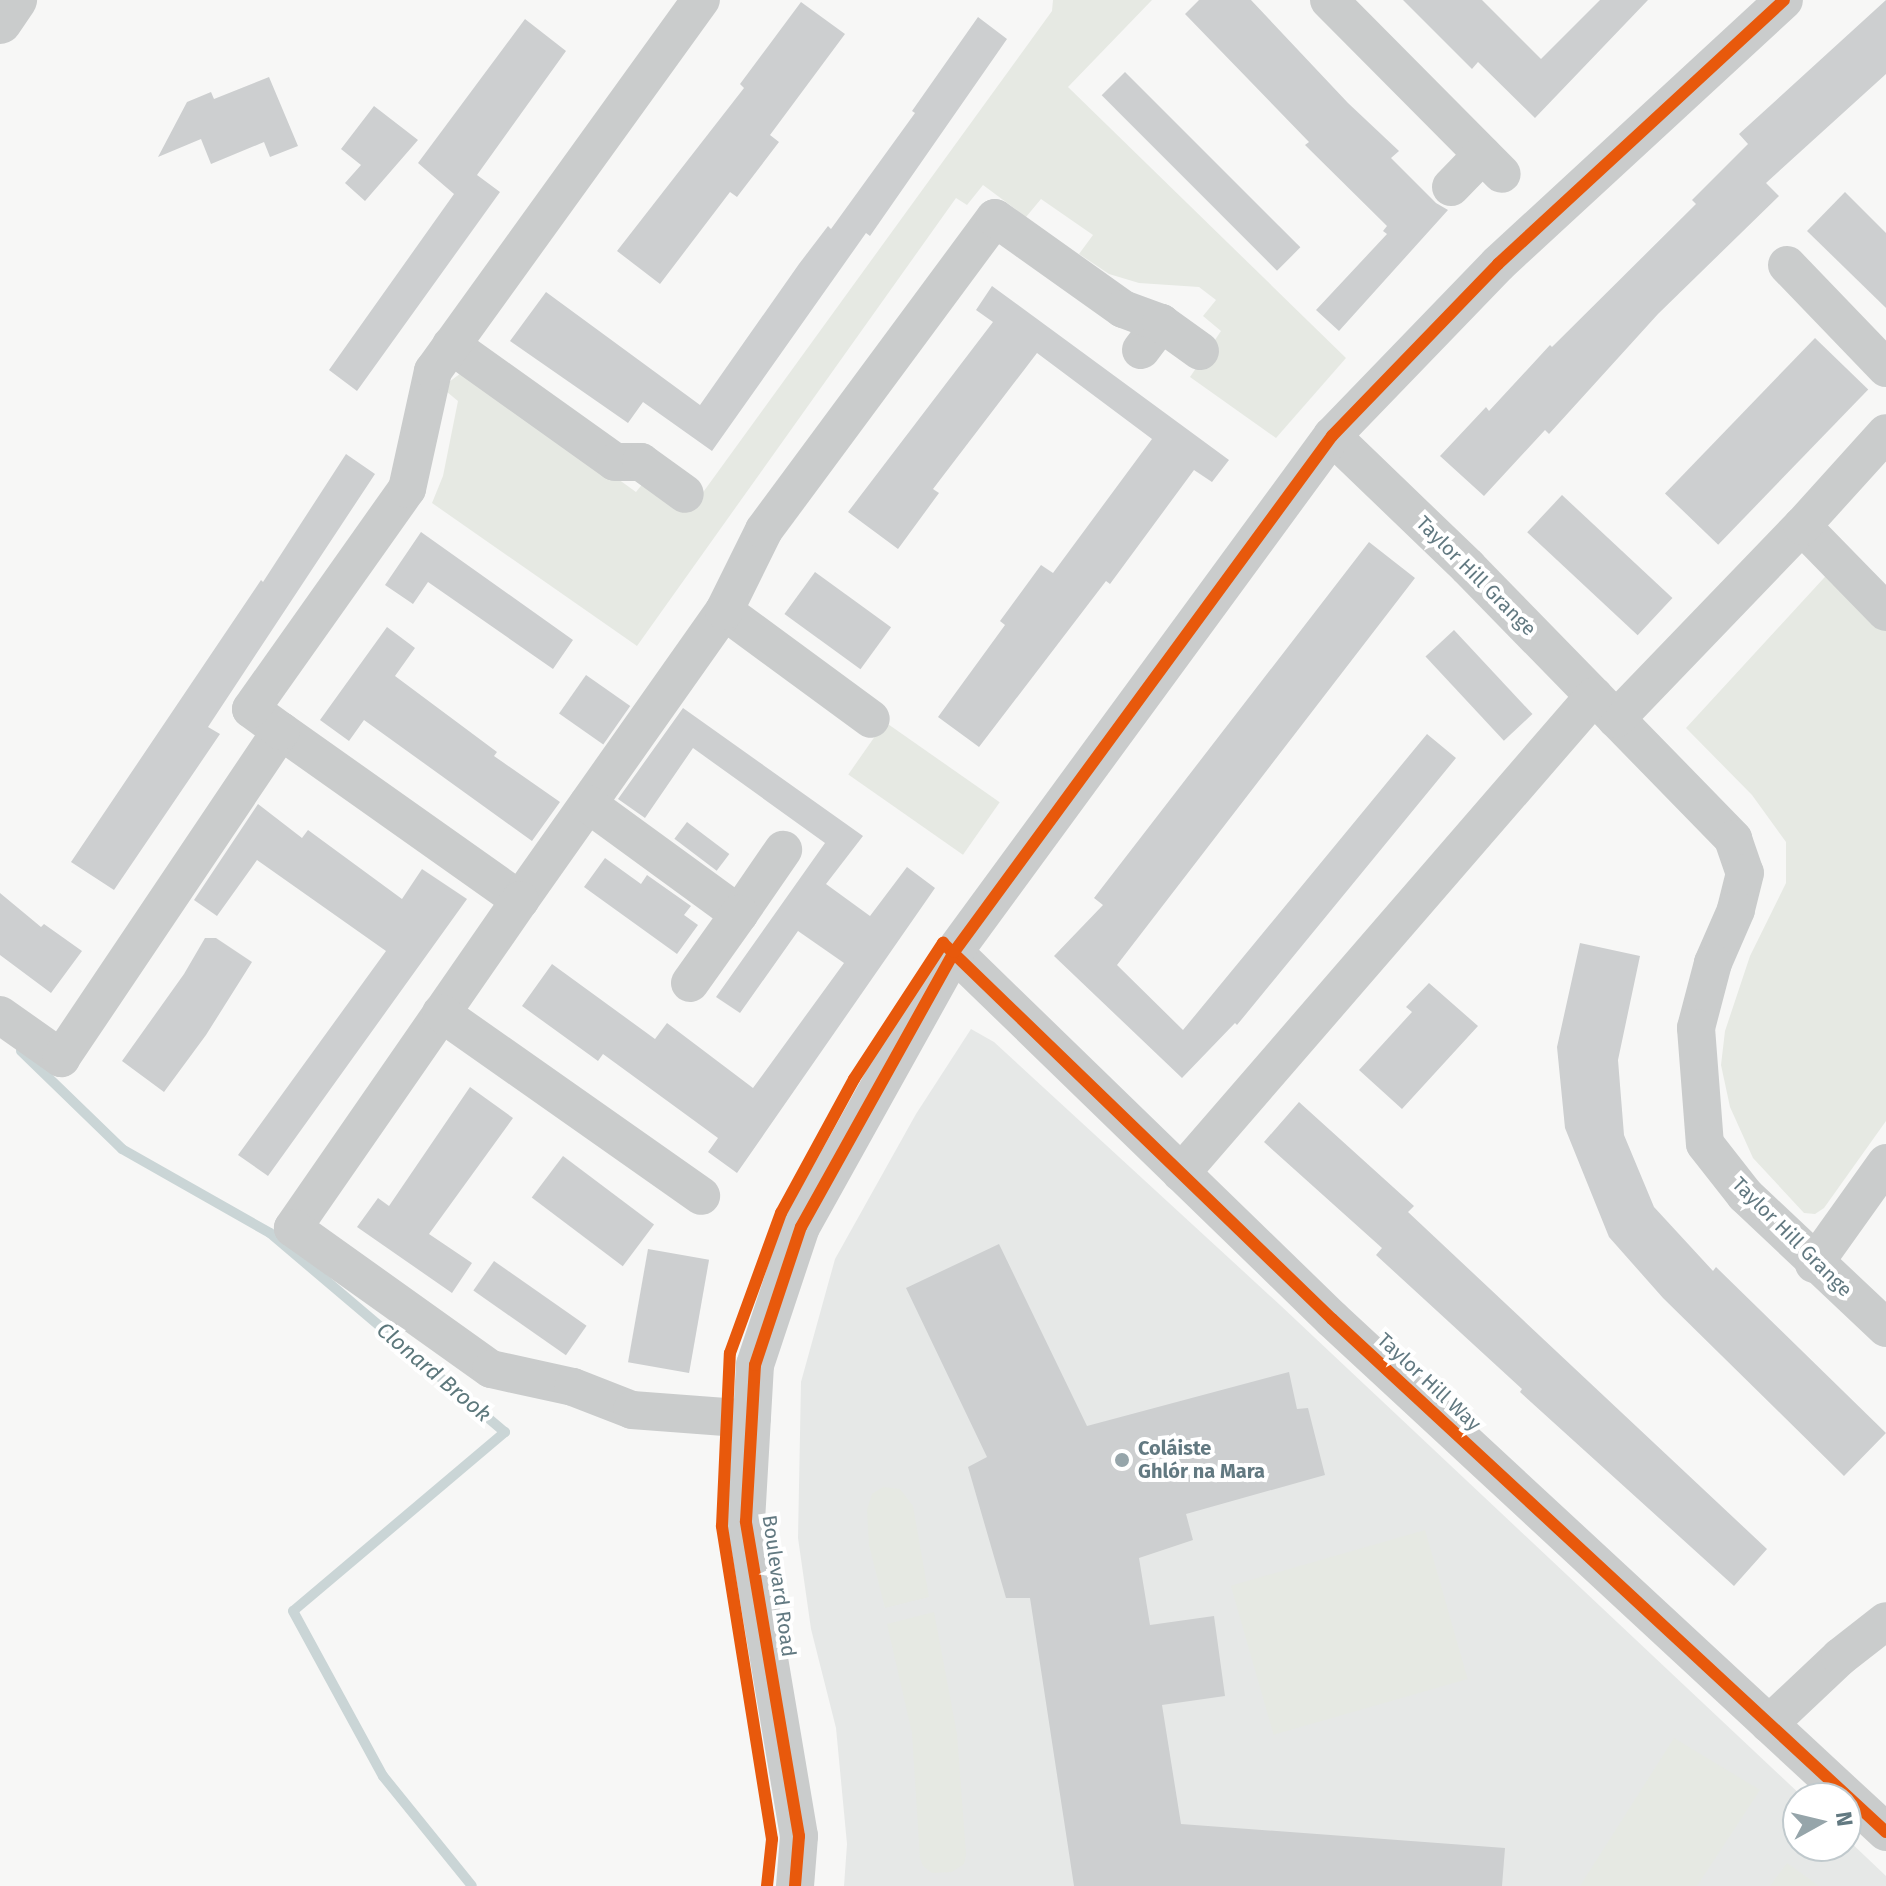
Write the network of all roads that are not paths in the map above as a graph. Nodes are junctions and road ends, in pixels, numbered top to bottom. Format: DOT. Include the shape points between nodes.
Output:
graph roads {
  1 [pos="15,0"];
  2 [pos="701,0"];
  3 [pos="1329,0"];
  4 [pos="1784,0"];
  5 [pos="0,22"];
  6 [pos="1451,187"];
  7 [pos="1787,265"];
  8 [pos="451,345"];
  9 [pos="1200,351"];
  10 [pos="1886,368"];
  11 [pos="1886,433"];
  12 [pos="1332,436"];
  13 [pos="685,494"];
  14 [pos="1802,526"];
  15 [pos="724,611"];
  16 [pos="1886,612"];
  17 [pos="1605,707"];
  18 [pos="871,719"];
  19 [pos="281,731"];
  20 [pos="588,804"];
  21 [pos="783,850"];
  22 [pos="520,900"];
  23 [pos="739,914"];
  24 [pos="954,952"];
  25 [pos="690,983"];
  26 [pos="441,1013"];
  27 [pos="0,1015"];
  28 [pos="1886,1163"];
  29 [pos="1181,1173"];
  30 [pos="701,1196"];
  31 [pos="1814,1264"];
  32 [pos="1886,1328"];
  33 [pos="752,1419"];
  34 [pos="1886,1621"];
  35 [pos="1769,1724"];
  36 [pos="1886,1832"];
  37 [pos="795,1886"];
  1 -- 5 [label="street"];
  2 -- 8 [label="street"];
  3 -- 6 [label="street" via="1492,164"];
  4 -- 12 [label="street, Boulevard Road" via="1498,264"];
  7 -- 10 [label="street"];
  8 -- 13 [label="street" via="615,462 641,462"];
  8 -- 19 [label="street" via="427,385 407,489 251,709"];
  9 -- 15 [label="street" via="1151,337 1123,309 995,218 764,530"];
  11 -- 14 [label="street"];
  12 -- 17 [label="street, Taylor Hill Grange"];
  12 -- 24 [label="street, Boulevard Road"];
  14 -- 16 [label="street"];
  14 -- 17 [label="street"];
  15 -- 18 [label="street"];
  15 -- 20 [label="street"];
  17 -- 29 [label="street"];
  17 -- 31 [label="street, Taylor Hill Grange" via="1733,839 1745,873 1696,1028 1705,1144 1745,1195"];
  19 -- 22 [label="street"];
  19 -- 27 [label="street" via="61,1058"];
  20 -- 22 [label="street"];
  20 -- 23 [label="street"];
  21 -- 23 [label="street"];
  22 -- 26 [label="street"];
  23 -- 25 [label="street"];
  24 -- 29 [label="street, Taylor Hill Way"];
  24 -- 33 [label="street, Boulevard Road" via="801,1227 755,1365"];
  26 -- 30 [label="street"];
  26 -- 33 [label="street" via="293,1228 491,1369 573,1387 632,1410"];
  28 -- 31 [label="street"];
  29 -- 35 [label="street, Taylor Hill Way"];
  31 -- 32 [label="street, Taylor Hill Grange"];
  33 -- 37 [label="street, Boulevard Road" via="746,1521 799,1836"];
  34 -- 35 [label="street"];
  35 -- 36 [label="street, Taylor Hill Way"];
}
